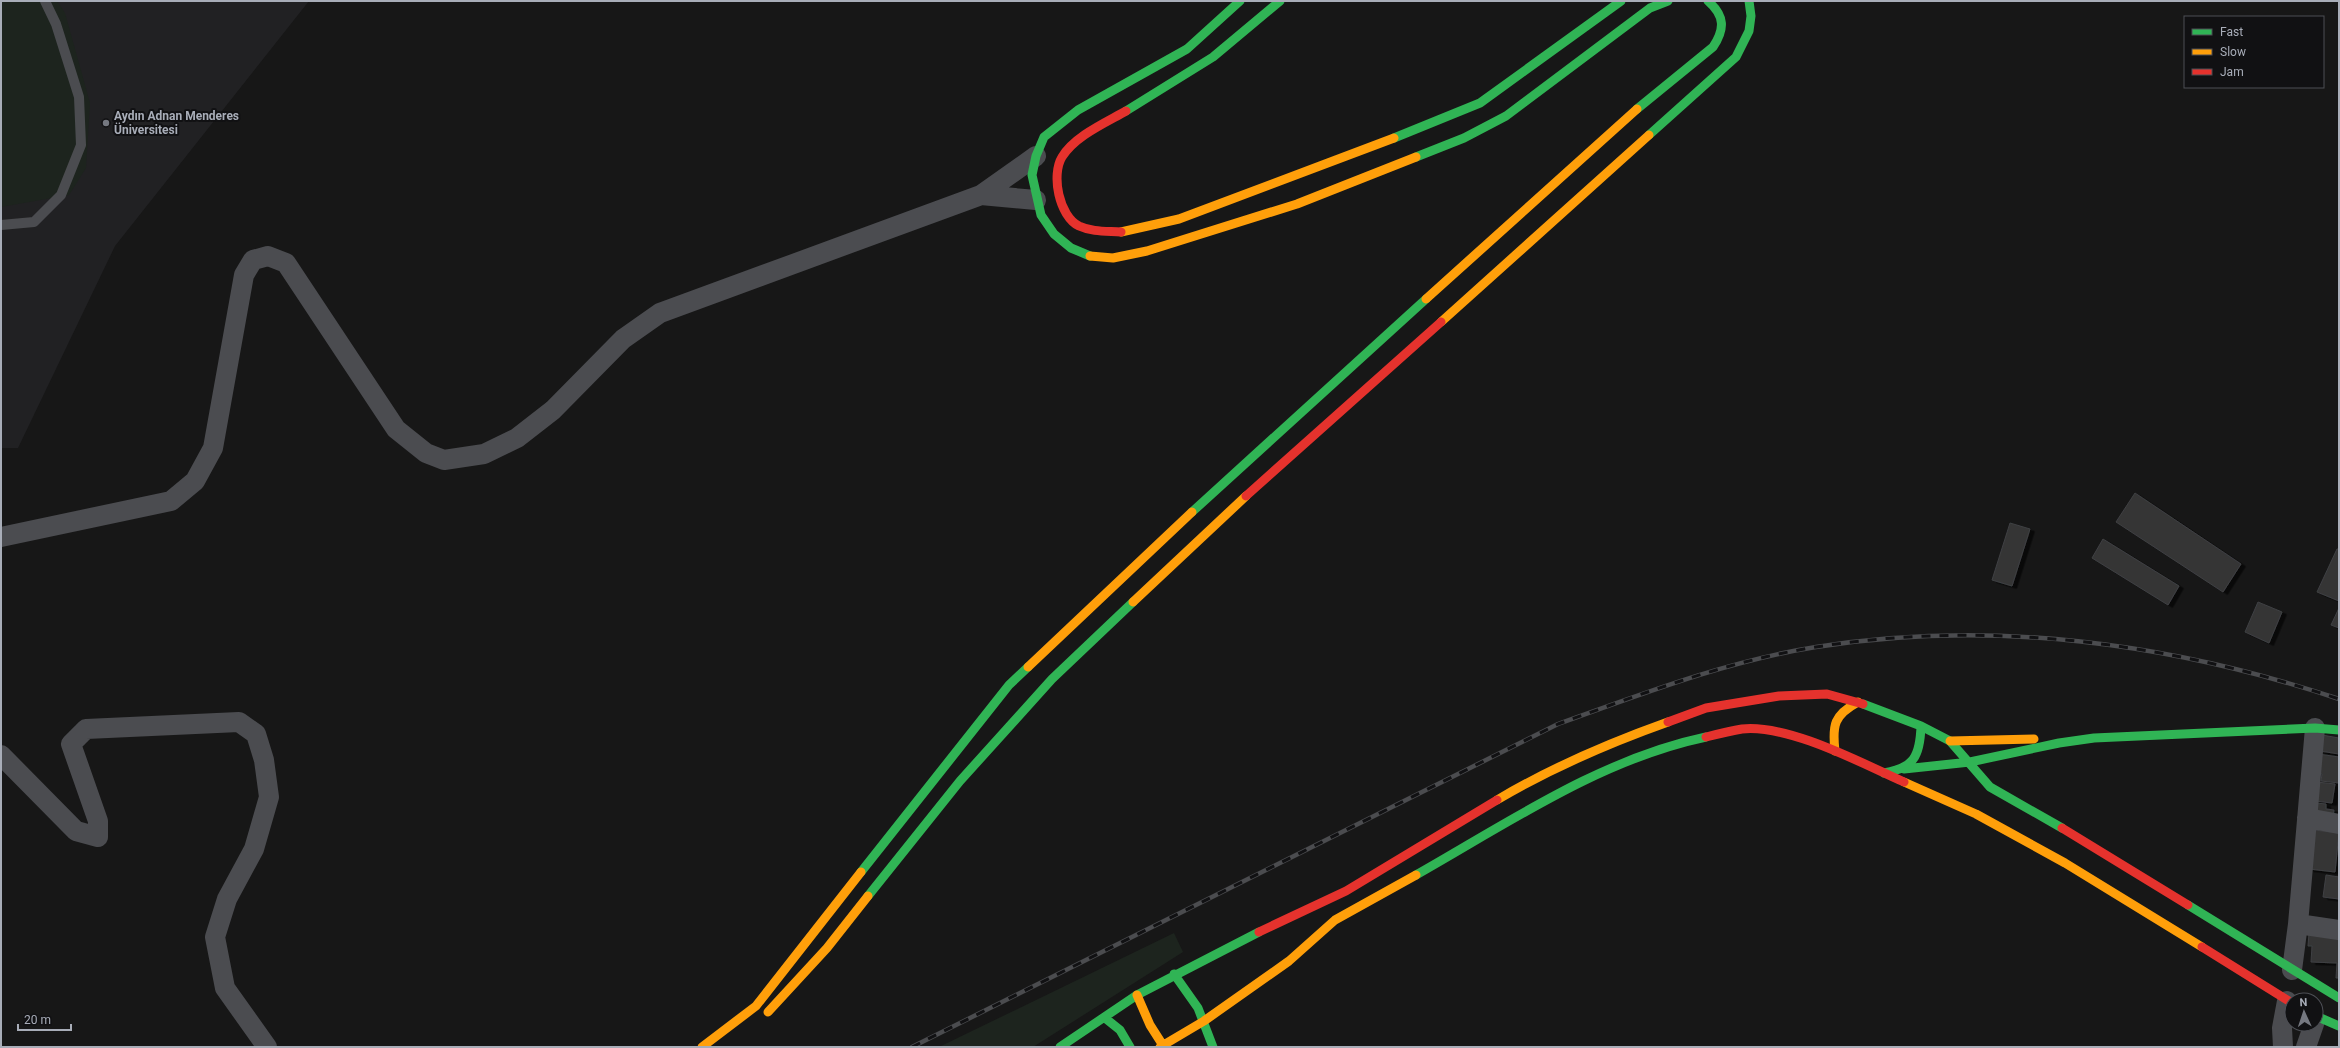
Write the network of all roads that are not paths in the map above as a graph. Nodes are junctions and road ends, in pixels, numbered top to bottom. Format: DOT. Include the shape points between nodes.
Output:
graph roads {
  1 [pos="45,1"];
  2 [pos="1240,1"];
  3 [pos="1280,1"];
  4 [pos="1621,1"];
  5 [pos="1668,1"];
  6 [pos="1708,1"];
  7 [pos="1749,1"];
  8 [pos="1036,156"];
  9 [pos="981,196"];
  10 [pos="1036,200"];
  11 [pos="1,225"];
  12 [pos="1,537"];
  13 [pos="1858,702"];
  14 [pos="1921,726"];
  15 [pos="2315,728"];
  16 [pos="2339,730"];
  17 [pos="1950,742"];
  18 [pos="2059,742"];
  19 [pos="1835,751"];
  20 [pos="1,755"];
  21 [pos="1970,762"];
  22 [pos="1904,769"];
  23 [pos="1884,773"];
  24 [pos="2307,818"];
  25 [pos="2339,824"];
  26 [pos="2298,924"];
  27 [pos="2339,930"];
  28 [pos="2292,970"];
  29 [pos="1174,974"];
  30 [pos="1137,995"];
  31 [pos="2284,998"];
  32 [pos="2339,998"];
  33 [pos="1105,1018"];
  34 [pos="761,1020"];
  35 [pos="1204,1021"];
  36 [pos="2324,1021"];
  37 [pos="2284,1022"];
  38 [pos="2339,1026"];
  39 [pos="2311,1032"];
  40 [pos="267,1047"];
  41 [pos="702,1047"];
  42 [pos="1060,1047"];
  43 [pos="1130,1047"];
  44 [pos="1162,1047"];
  45 [pos="1212,1047"];
  46 [pos="2283,1047"];
  47 [pos="2306,1047"];
  1 -- 11 [label="lane" via="56,24 79,97 81,146 61,195 34,222"];
  2 -- 8 [label="street" via="1187,49 1078,110 1044,137"];
  3 -- 4 [label="street" via="1213,57 1081,138 1062,156 1056,174 1059,197 1068,214 1078,225 1094,231 1124,232 1179,219 1438,122 1480,103"];
  5 -- 10 [label="street" via="1650,8 1506,116 1464,138 1297,204 1147,251 1113,258 1090,256 1071,248 1054,234"];
  6 -- 41 [label="street" via="1717,8 1724,22 1722,35 1713,47 1616,126 1194,510 1009,685 756,1006"];
  7 -- 34 [label="street" via="1750,32 1745,46 1736,57 1211,528 1052,679 960,781 827,948"];
  8 -- 9 [label="street"];
  8 -- 10 [label="street" via="1032,175"];
  9 -- 10 [label="street"];
  9 -- 12 [label="street" via="660,313 623,339 553,410 516,438 484,454 444,460 426,453 396,428 286,263 268,256 253,260 244,274 213,448 195,481 171,501"];
  13 -- 14 [label="street"];
  13 -- 19 [label="street" via="1842,710 1835,722"];
  13 -- 29 [label="street" via="1828,694 1778,696 1706,708 1634,734 1528,782 1346,891"];
  14 -- 17 [label="street"];
  14 -- 22 [label="street" via="1921,742 1913,760"];
  15 -- 16 [label="street"];
  15 -- 18 [label="street" via="2094,738"];
  15 -- 24 [label="street"];
  17 -- 18 [label="street" via="2027,738"];
  17 -- 21 [label="street"];
  18 -- 21 [label="street"];
  19 -- 23 [label="street"];
  19 -- 35 [label="street" via="1789,735 1743,729 1701,738 1626,762 1570,788 1335,920 1289,961"];
  20 -- 40 [label="street" via="76,830 98,837 98,820 71,744 86,729 239,722 256,734 264,760 269,798 254,849 226,899 215,937 225,988"];
  21 -- 22 [label="street"];
  21 -- 28 [label="street" via="1990,787 2088,844"];
  22 -- 23 [label="street"];
  23 -- 31 [label="street" via="1976,814 2065,863"];
  24 -- 25 [label="street"];
  24 -- 26 [label="street"];
  26 -- 27 [label="street"];
  26 -- 28 [label="street"];
  28 -- 32 [label="street"];
  29 -- 30 [label="street"];
  29 -- 35 [label="street" via="1192,996"];
  30 -- 33 [label="street"];
  30 -- 44 [label="street"];
  33 -- 42 [label="street"];
  33 -- 43 [label="street" via="1120,1030"];
  35 -- 44 [label="street"];
  35 -- 45 [label="street"];
  36 -- 38 [label="street"];
  37 -- 46 [label="street"];
  39 -- 47 [label="street"];
}
